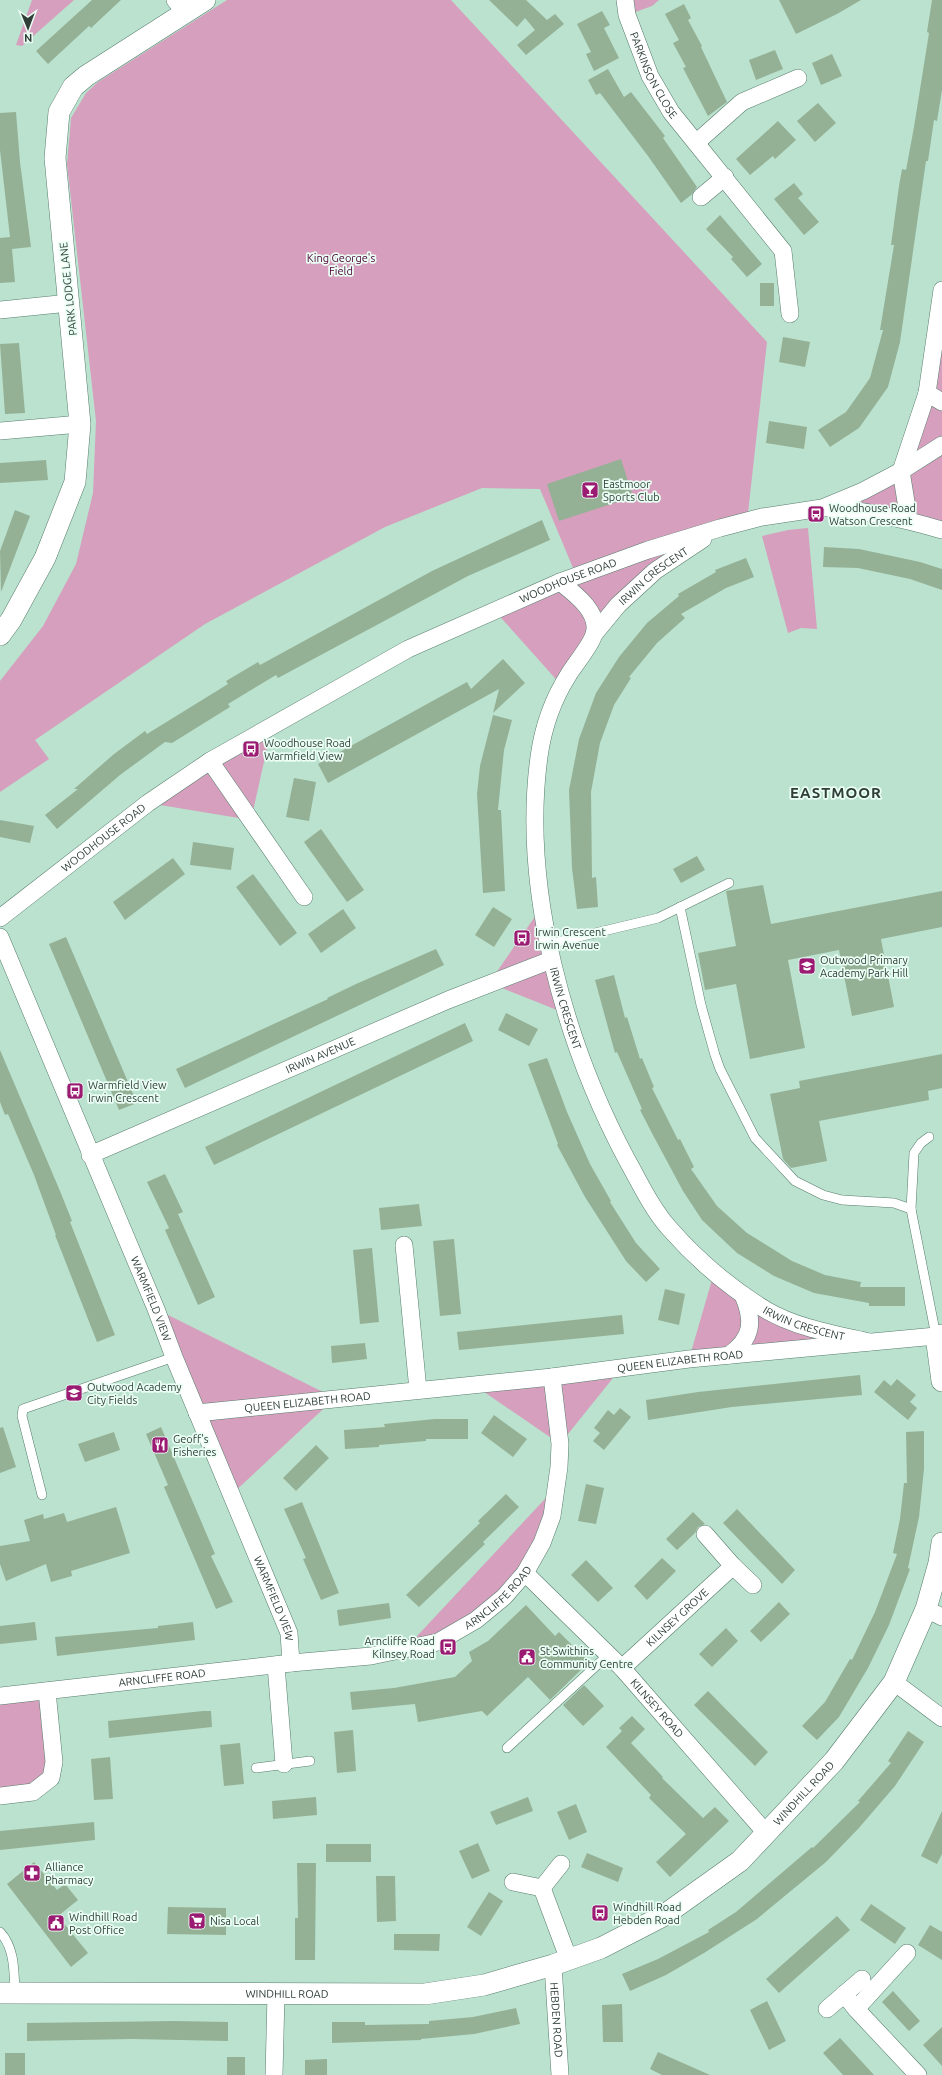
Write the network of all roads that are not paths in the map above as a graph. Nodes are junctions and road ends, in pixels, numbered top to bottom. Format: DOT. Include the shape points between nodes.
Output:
graph roads {
  1 [pos="205,0"];
  2 [pos="624,0"];
  3 [pos="180,6"];
  4 [pos="798,78"];
  5 [pos="697,142"];
  6 [pos="725,177"];
  7 [pos="701,197"];
  8 [pos="942,290"];
  9 [pos="69,303"];
  10 [pos="0,310"];
  11 [pos="790,314"];
  12 [pos="927,393"];
  13 [pos="942,402"];
  14 [pos="80,424"];
  15 [pos="0,431"];
  16 [pos="942,445"];
  17 [pos="901,471"];
  18 [pos="822,508"];
  19 [pos="909,520"];
  20 [pos="720,528"];
  21 [pos="942,530"];
  22 [pos="560,582"];
  23 [pos="595,633"];
  24 [pos="0,635"];
  25 [pos="210,761"];
  26 [pos="729,883"];
  27 [pos="304,897"];
  28 [pos="680,907"];
  29 [pos="0,918"];
  30 [pos="0,937"];
  31 [pos="550,952"];
  32 [pos="929,1137"];
  33 [pos="90,1155"];
  34 [pos="911,1209"];
  35 [pos="404,1245"];
  36 [pos="743,1295"];
  37 [pos="939,1335"];
  38 [pos="869,1342"];
  39 [pos="729,1355"];
  40 [pos="174,1358"];
  41 [pos="552,1377"];
  42 [pos="942,1381"];
  43 [pos="418,1390"];
  44 [pos="197,1413"];
  45 [pos="42,1495"];
  46 [pos="704,1534"];
  47 [pos="942,1543"];
  48 [pos="733,1566"];
  49 [pos="525,1573"];
  50 [pos="753,1585"];
  51 [pos="934,1613"];
  52 [pos="609,1654"];
  53 [pos="284,1664"];
  54 [pos="622,1668"];
  55 [pos="894,1682"];
  56 [pos="47,1691"];
  57 [pos="0,1696"];
  58 [pos="942,1718"];
  59 [pos="507,1748"];
  60 [pos="310,1761"];
  61 [pos="284,1764"];
  62 [pos="256,1768"];
  63 [pos="0,1796"];
  64 [pos="766,1833"];
  65 [pos="561,1864"];
  66 [pos="513,1882"];
  67 [pos="542,1888"];
  68 [pos="0,1932"];
  69 [pos="907,1953"];
  70 [pos="561,1962"];
  71 [pos="862,1979"];
  72 [pos="8,1993"];
  73 [pos="276,1994"];
  74 [pos="844,1994"];
  75 [pos="827,2009"];
  76 [pos="856,2009"];
  77 [pos="274,2075"];
  78 [pos="560,2075"];
  79 [pos="918,2075"];
  1 -- 3 [label="street, PARK LODGE LANE"];
  2 -- 5 [label="street, PARKINSON CLOSE" via="627,15 650,76 671,112"];
  3 -- 9 [label="street, PARK LODGE LANE" via="73,87 59,112 55,158"];
  4 -- 5 [label="street" via="742,102"];
  5 -- 6 [label="street, PARKINSON CLOSE"];
  6 -- 7 [label="street"];
  6 -- 11 [label="street, PARKINSON CLOSE" via="783,251"];
  8 -- 12 [label="street"];
  9 -- 10 [label="street"];
  9 -- 14 [label="street, PARK LODGE LANE"];
  12 -- 13 [label="street"];
  12 -- 17 [label="street"];
  14 -- 15 [label="street"];
  14 -- 24 [label="street, PARK LODGE LANE" via="75,482 45,558"];
  16 -- 17 [label="street, WOODHOUSE ROAD"];
  17 -- 18 [label="street, WOODHOUSE ROAD"];
  17 -- 19 [label="street"];
  18 -- 19 [label="street" via="860,510"];
  18 -- 20 [label="street, WOODHOUSE ROAD" via="784,513"];
  19 -- 21 [label="street"];
  20 -- 22 [label="street, WOODHOUSE ROAD" via="648,550"];
  20 -- 23 [label="street, IRWIN CRESCENT" via="655,571 618,605"];
  22 -- 23 [label="street" via="586,604 593,619"];
  22 -- 25 [label="street, WOODHOUSE ROAD" via="408,649"];
  23 -- 31 [label="street, IRWIN CRESCENT" via="550,710 540,754 535,798 535,849"];
  25 -- 27 [label="street"];
  25 -- 29 [label="street, WOODHOUSE ROAD" via="148,803"];
  26 -- 28 [label="lane"];
  28 -- 31 [label="lane" via="658,918"];
  28 -- 34 [label="lane" via="701,1005 715,1055 755,1138 795,1181 824,1195 842,1200 894,1203"];
  30 -- 33 [label="street, WARMFIELD VIEW"];
  31 -- 33 [label="street, IRWIN AVENUE" via="448,1000"];
  31 -- 36 [label="street, IRWIN CRESCENT" via="566,1014 597,1099 646,1194 668,1227 714,1273"];
  32 -- 34 [label="lane" via="921,1143 914,1154"];
  33 -- 40 [label="street, WARMFIELD VIEW" via="156,1309"];
  34 -- 37 [label="lane"];
  35 -- 43 [label="street"];
  36 -- 38 [label="street, IRWIN CRESCENT" via="769,1311 808,1328"];
  36 -- 39 [label="street, IRWIN CRESCENT" via="749,1308 749,1333 742,1346"];
  37 -- 38 [label="street, QUEEN ELIZABETH ROAD"];
  37 -- 42 [label="street"];
  38 -- 39 [label="street, QUEEN ELIZABETH ROAD"];
  39 -- 41 [label="street, QUEEN ELIZABETH ROAD"];
  40 -- 44 [label="street, WARMFIELD VIEW"];
  40 -- 45 [label="lane" via="23,1409 22,1416"];
  41 -- 43 [label="street, QUEEN ELIZABETH ROAD"];
  41 -- 49 [label="street, ARNCLIFFE ROAD" via="560,1444 557,1486 552,1516 542,1543"];
  43 -- 44 [label="street, QUEEN ELIZABETH ROAD"];
  44 -- 53 [label="street, WARMFIELD VIEW" via="288,1633"];
  46 -- 48 [label="street"];
  47 -- 51 [label="street, WINDHILL ROAD"];
  48 -- 50 [label="street"];
  48 -- 54 [label="street, KILNSEY GROVE"];
  49 -- 52 [label="street, KILNSEY ROAD"];
  49 -- 53 [label="street, ARNCLIFFE ROAD" via="504,1598 476,1620 438,1642 371,1656"];
  51 -- 55 [label="street, WINDHILL ROAD"];
  52 -- 54 [label="street, KILNSEY ROAD"];
  52 -- 59 [label="lane"];
  53 -- 56 [label="street, ARNCLIFFE ROAD"];
  53 -- 61 [label="street"];
  54 -- 64 [label="street, KILNSEY ROAD"];
  55 -- 58 [label="street"];
  55 -- 64 [label="street, WINDHILL ROAD" via="834,1761"];
  56 -- 57 [label="street, ARNCLIFFE ROAD"];
  56 -- 63 [label="street" via="54,1762 51,1778 33,1792"];
  60 -- 61 [label="lane"];
  61 -- 62 [label="lane"];
  64 -- 70 [label="street, WINDHILL ROAD" via="740,1861 663,1916 602,1948"];
  65 -- 67 [label="street"];
  66 -- 67 [label="street"];
  67 -- 70 [label="street"];
  68 -- 72 [label="lane" via="9,1944 13,1963"];
  69 -- 76 [label="street"];
  70 -- 73 [label="street, WINDHILL ROAD" via="484,1985 425,1994"];
  70 -- 78 [label="street, HEBDEN ROAD"];
  71 -- 74 [label="street"];
  72 -- 73 [label="street, WINDHILL ROAD"];
  73 -- 77 [label="street"];
  74 -- 75 [label="street"];
  74 -- 76 [label="street"];
  76 -- 79 [label="street"];
}
